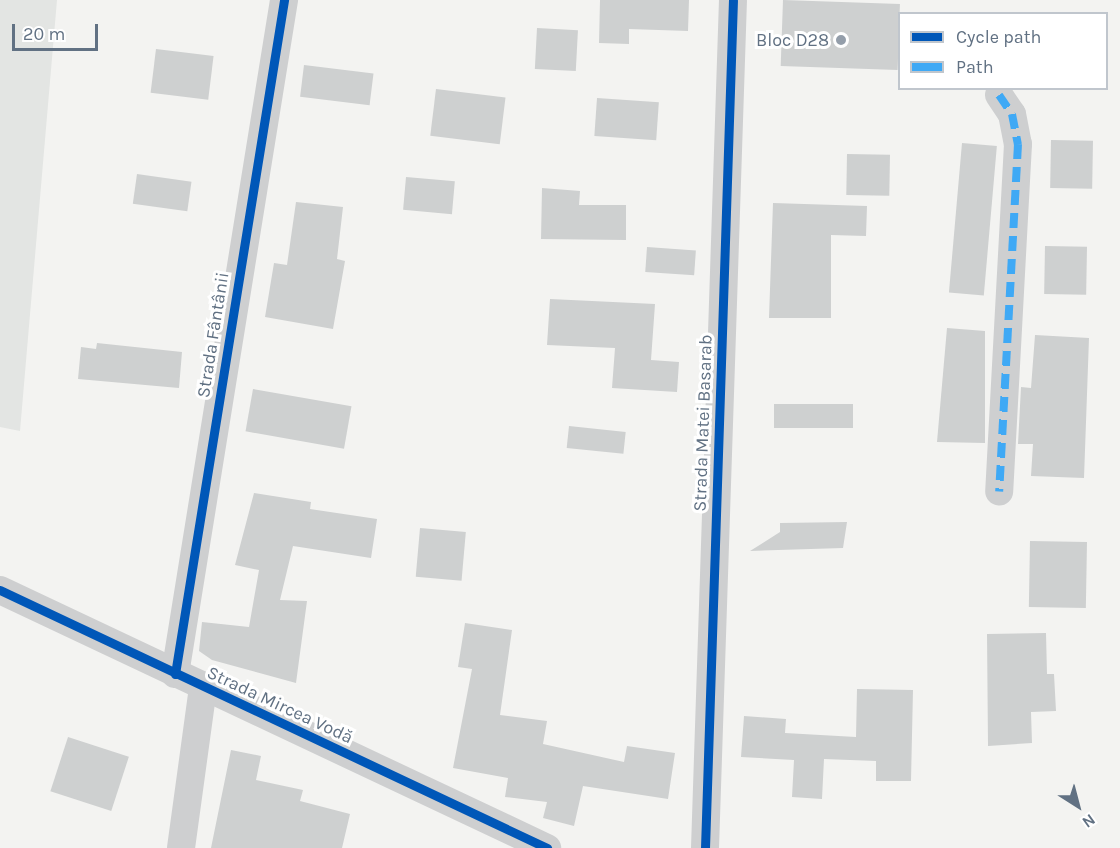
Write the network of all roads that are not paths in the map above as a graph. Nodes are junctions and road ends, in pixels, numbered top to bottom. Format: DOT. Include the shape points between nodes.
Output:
graph roads {
  1 [pos="284,0"];
  2 [pos="733,0"];
  3 [pos="999,95"];
  4 [pos="999,491"];
  5 [pos="0,590"];
  6 [pos="175,674"];
  7 [pos="203,687"];
  8 [pos="181,848"];
  9 [pos="547,848"];
  10 [pos="705,848"];
  1 -- 6 [label="street, Strada Fântânii"];
  2 -- 10 [label="street, Strada Matei Basarab"];
  3 -- 4 [label="street" via="1012,114 1018,144"];
  5 -- 6 [label="street, Strada Mircea Vodă"];
  6 -- 7 [label="street, Strada Mircea Vodă"];
  7 -- 8 [label="street"];
  7 -- 9 [label="street, Strada Mircea Vodă"];
}
